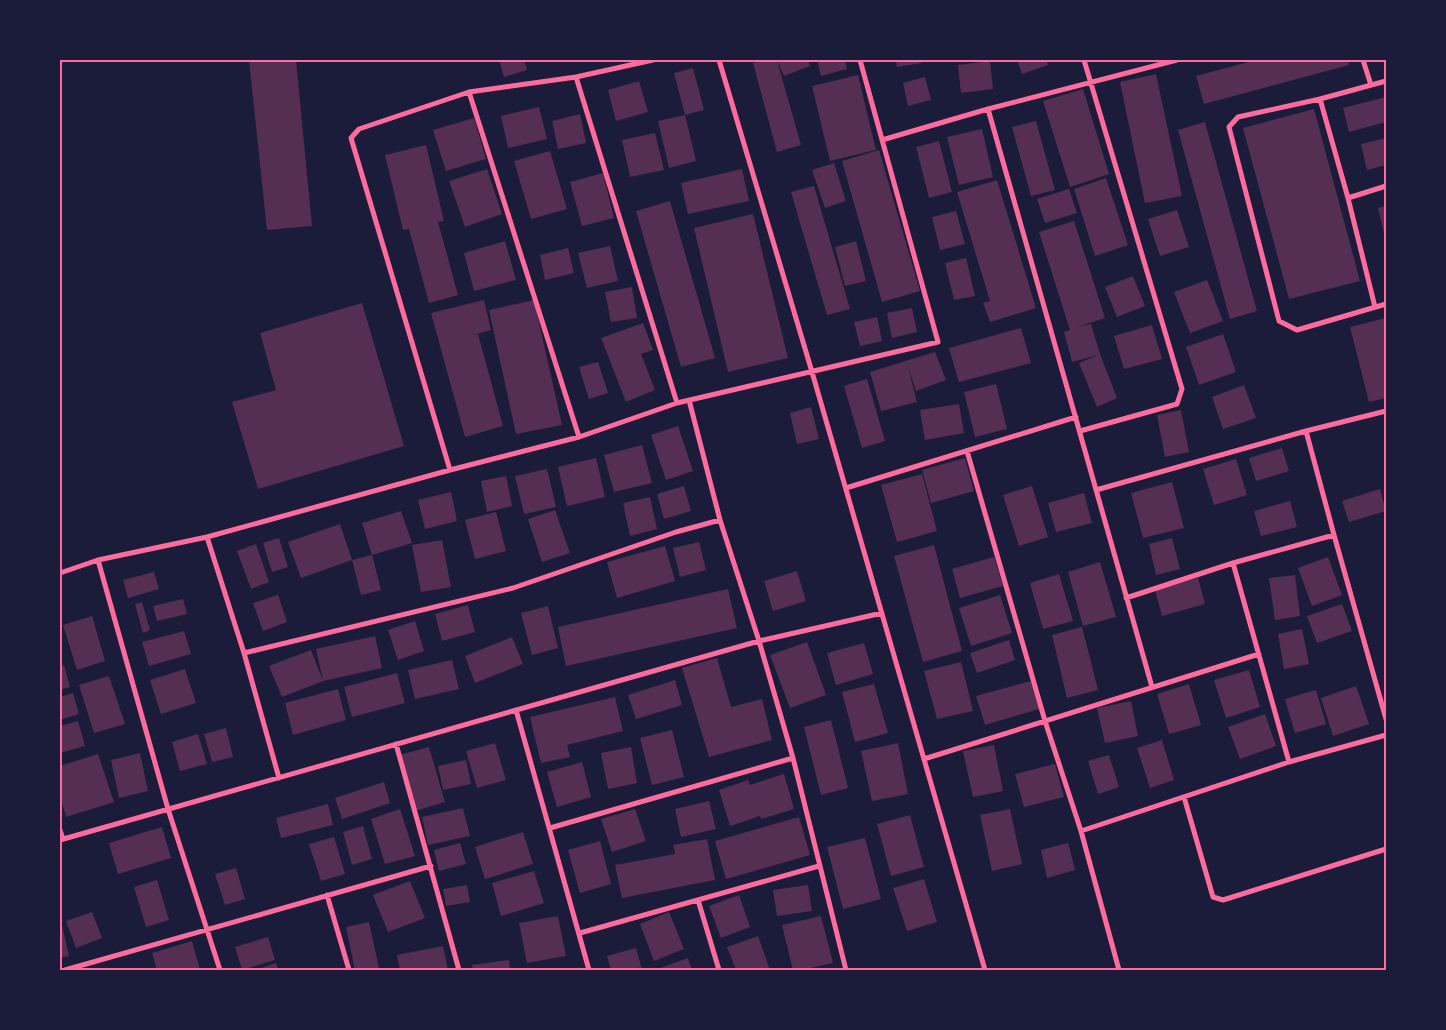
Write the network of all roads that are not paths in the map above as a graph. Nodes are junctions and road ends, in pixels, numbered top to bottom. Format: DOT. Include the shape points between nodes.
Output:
graph roads {
  1 [pos="653,60"];
  2 [pos="720,60"];
  3 [pos="860,60"];
  4 [pos="1084,60"];
  5 [pos="1177,60"];
  6 [pos="1363,60"];
  7 [pos="576,77"];
  8 [pos="1386,81"];
  9 [pos="1091,83"];
  10 [pos="1371,85"];
  11 [pos="469,92"];
  12 [pos="1320,99"];
  13 [pos="988,109"];
  14 [pos="882,140"];
  15 [pos="1386,186"];
  16 [pos="1348,198"];
  17 [pos="1386,304"];
  18 [pos="1375,307"];
  19 [pos="812,372"];
  20 [pos="689,400"];
  21 [pos="677,403"];
  22 [pos="1386,410"];
  23 [pos="1076,417"];
  24 [pos="1080,431"];
  25 [pos="1306,431"];
  26 [pos="579,437"];
  27 [pos="967,451"];
  28 [pos="450,470"];
  29 [pos="846,488"];
  30 [pos="1096,490"];
  31 [pos="720,520"];
  32 [pos="1334,535"];
  33 [pos="208,538"];
  34 [pos="98,560"];
  35 [pos="1233,564"];
  36 [pos="60,573"];
  37 [pos="1126,598"];
  38 [pos="882,613"];
  39 [pos="759,640"];
  40 [pos="244,653"];
  41 [pos="1259,654"];
  42 [pos="1152,687"];
  43 [pos="516,710"];
  44 [pos="1386,719"];
  45 [pos="1046,721"];
  46 [pos="1386,735"];
  47 [pos="396,744"];
  48 [pos="793,758"];
  49 [pos="924,759"];
  50 [pos="1289,762"];
  51 [pos="279,778"];
  52 [pos="1184,797"];
  53 [pos="168,809"];
  54 [pos="550,828"];
  55 [pos="60,830"];
  56 [pos="1081,831"];
  57 [pos="61,840"];
  58 [pos="1386,849"];
  59 [pos="431,866"];
  60 [pos="819,866"];
  61 [pos="327,895"];
  62 [pos="698,900"];
  63 [pos="208,929"];
  64 [pos="580,933"];
  65 [pos="65,970"];
  66 [pos="220,970"];
  67 [pos="349,970"];
  68 [pos="459,970"];
  69 [pos="589,970"];
  70 [pos="719,970"];
  71 [pos="846,970"];
  72 [pos="986,970"];
  73 [pos="1119,970"];
  1 -- 7 [label="street"];
  2 -- 19 [label="street"];
  3 -- 14 [label="street"];
  4 -- 9 [label="street"];
  5 -- 9 [label="street"];
  6 -- 10 [label="street"];
  7 -- 11 [label="street"];
  7 -- 21 [label="street"];
  8 -- 10 [label="street"];
  9 -- 13 [label="street"];
  9 -- 24 [label="street" via="1182,389 1177,404"];
  10 -- 12 [label="street"];
  11 -- 26 [label="street"];
  11 -- 28 [label="street" via="359,129 351,138"];
  12 -- 16 [label="street"];
  12 -- 18 [label="street" via="1238,117 1229,126 1279,321 1297,330"];
  13 -- 14 [label="street"];
  13 -- 23 [label="street"];
  14 -- 19 [label="street" via="938,342"];
  15 -- 16 [label="street"];
  16 -- 18 [label="street"];
  17 -- 18 [label="street"];
  19 -- 20 [label="street"];
  19 -- 29 [label="street"];
  20 -- 21 [label="street"];
  20 -- 31 [label="street"];
  21 -- 26 [label="street"];
  22 -- 25 [label="street"];
  23 -- 24 [label="street"];
  23 -- 27 [label="street"];
  24 -- 30 [label="street"];
  25 -- 30 [label="street"];
  25 -- 32 [label="street"];
  26 -- 28 [label="street"];
  27 -- 29 [label="street"];
  27 -- 45 [label="street"];
  28 -- 33 [label="street"];
  29 -- 38 [label="street"];
  30 -- 37 [label="street"];
  31 -- 39 [label="street"];
  31 -- 40 [label="street" via="512,588"];
  32 -- 35 [label="street"];
  32 -- 44 [label="street"];
  33 -- 34 [label="street"];
  33 -- 40 [label="street"];
  34 -- 36 [label="street"];
  34 -- 53 [label="street"];
  35 -- 37 [label="street"];
  35 -- 41 [label="street"];
  37 -- 42 [label="street"];
  38 -- 39 [label="street"];
  38 -- 49 [label="street"];
  39 -- 43 [label="street"];
  39 -- 48 [label="street"];
  40 -- 51 [label="street"];
  41 -- 42 [label="street"];
  41 -- 50 [label="street"];
  42 -- 45 [label="street"];
  43 -- 47 [label="street"];
  43 -- 54 [label="street"];
  45 -- 49 [label="street"];
  45 -- 56 [label="street"];
  46 -- 50 [label="street"];
  47 -- 51 [label="street"];
  47 -- 59 [label="street"];
  48 -- 54 [label="street"];
  48 -- 60 [label="street"];
  49 -- 72 [label="street"];
  50 -- 52 [label="street"];
  51 -- 53 [label="street"];
  52 -- 56 [label="street"];
  52 -- 58 [label="street" via="1213,897 1223,900"];
  53 -- 57 [label="street"];
  53 -- 63 [label="street"];
  54 -- 64 [label="street"];
  55 -- 57 [label="street"];
  56 -- 73 [label="street"];
  59 -- 61 [label="street"];
  59 -- 68 [label="street"];
  60 -- 62 [label="street"];
  60 -- 71 [label="street"];
  61 -- 63 [label="street"];
  61 -- 67 [label="street"];
  62 -- 64 [label="street"];
  62 -- 70 [label="street"];
  63 -- 65 [label="street"];
  63 -- 66 [label="street"];
  64 -- 69 [label="street"];
}
